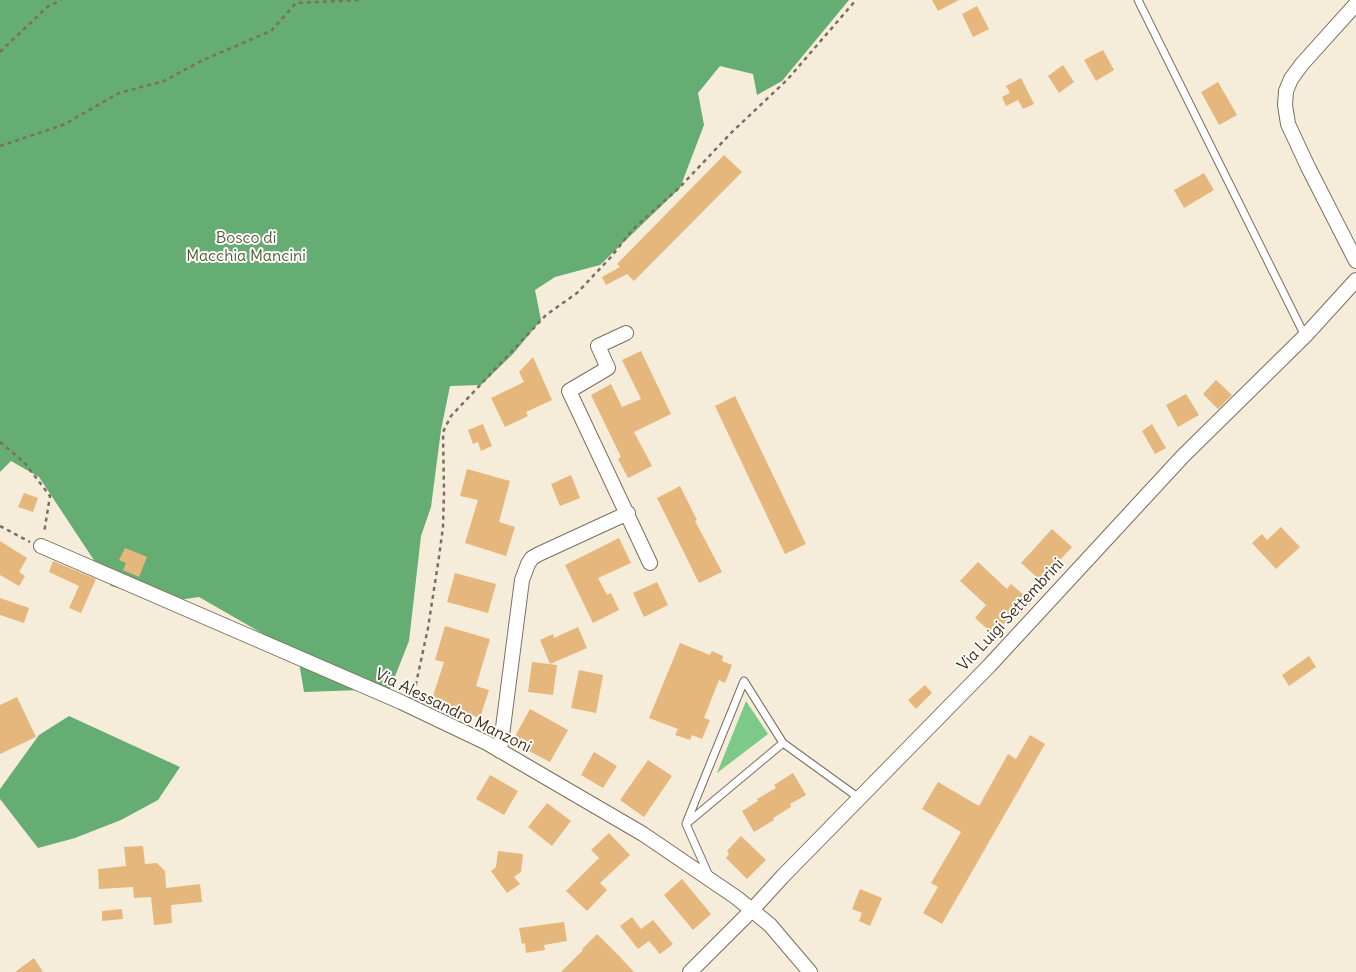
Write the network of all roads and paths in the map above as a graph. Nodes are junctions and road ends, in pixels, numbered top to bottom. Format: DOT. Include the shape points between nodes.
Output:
graph roads {
  1 [pos="61,0"];
  2 [pos="359,0"];
  3 [pos="856,0"];
  4 [pos="1138,0"];
  5 [pos="1356,4"];
  6 [pos="0,52"];
  7 [pos="0,146"];
  8 [pos="1356,261"];
  9 [pos="1356,280"];
  10 [pos="626,333"];
  11 [pos="1305,336"];
  12 [pos="0,442"];
  13 [pos="628,513"];
  14 [pos="0,526"];
  15 [pos="42,546"];
  16 [pos="650,563"];
  17 [pos="411,707"];
  18 [pos="783,743"];
  19 [pos="500,751"];
  20 [pos="858,798"];
  21 [pos="686,824"];
  22 [pos="710,879"];
  23 [pos="752,910"];
  24 [pos="690,972"];
  25 [pos="810,972"];
  1 -- 6 [label="path" via="47,7"];
  2 -- 7 [label="path" via="296,3 271,30 164,81 119,93 63,124"];
  3 -- 17 [label="path" via="787,80 679,188 633,229 577,293 546,315 451,416 443,432 444,492 439,557"];
  4 -- 11 [label="lane"];
  5 -- 8 [label="street" via="1291,80 1285,105 1288,124"];
  9 -- 11 [label="street, Via Luigi Settembrini"];
  10 -- 13 [label="street" via="598,346 608,368 569,391"];
  11 -- 20 [label="street, Via Luigi Settembrini" via="1183,456 989,666"];
  12 -- 15 [label="path" via="24,462 50,496"];
  13 -- 16 [label="street"];
  13 -- 19 [label="street" via="539,554 528,564 522,580"];
  14 -- 15 [label="path"];
  15 -- 17 [label="street, Via Alessandro Manzoni"];
  17 -- 19 [label="street, Via Alessandro Manzoni"];
  18 -- 20 [label="lane"];
  18 -- 21 [label="lane"];
  18 -- 21 [label="lane" via="744,681"];
  19 -- 22 [label="street, Via Alessandro Manzoni" via="642,834"];
  20 -- 23 [label="street, Via Luigi Settembrini"];
  21 -- 22 [label="lane"];
  22 -- 23 [label="street, Via Alessandro Manzoni"];
  23 -- 24 [label="street, Via Luigi Settembrini"];
  23 -- 25 [label="street, Via Alessandro Manzoni" via="778,934"];
}
